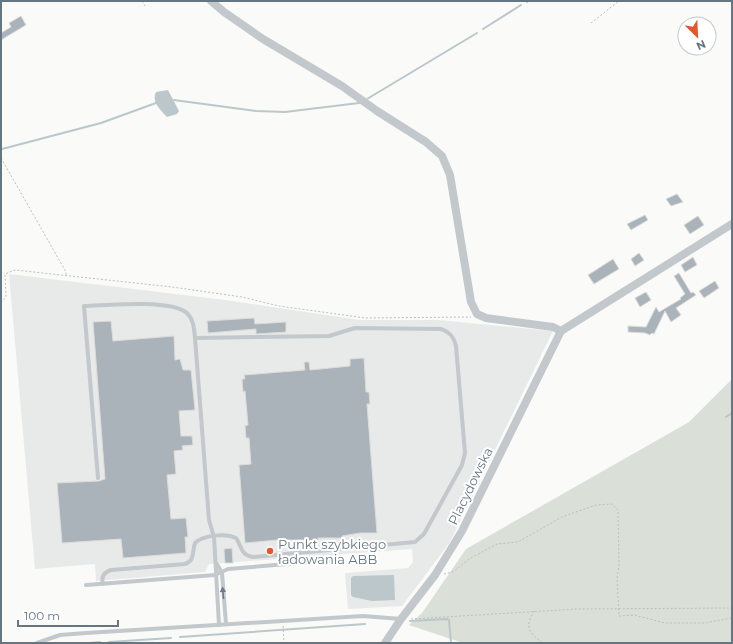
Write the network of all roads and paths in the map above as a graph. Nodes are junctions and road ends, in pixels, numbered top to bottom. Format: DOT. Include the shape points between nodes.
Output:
graph roads {
  1 [pos="142,1"];
  2 [pos="211,1"];
  3 [pos="619,1"];
  4 [pos="145,6"];
  5 [pos="591,23"];
  6 [pos="1,158"];
  7 [pos="732,224"];
  8 [pos="66,276"];
  9 [pos="1,303"];
  10 [pos="477,314"];
  11 [pos="561,331"];
  12 [pos="195,338"];
  13 [pos="98,478"];
  14 [pos="214,537"];
  15 [pos="318,552"];
  16 [pos="335,560"];
  17 [pos="319,562"];
  18 [pos="217,564"];
  19 [pos="222,573"];
  20 [pos="216,575"];
  21 [pos="430,582"];
  22 [pos="103,584"];
  23 [pos="86,585"];
  24 [pos="732,608"];
  25 [pos="618,609"];
  26 [pos="534,611"];
  27 [pos="732,618"];
  28 [pos="401,619"];
  29 [pos="226,624"];
  30 [pos="219,625"];
  31 [pos="283,627"];
  32 [pos="37,643"];
  33 [pos="284,643"];
  34 [pos="385,643"];
  35 [pos="543,643"];
  1 -- 4 [label="path"];
  2 -- 10 [label="street" via="263,39 342,86 426,142 442,156 450,175 471,302"];
  3 -- 5 [label="path"];
  6 -- 8 [label="path"];
  7 -- 11 [label="street"];
  8 -- 9 [label="path" via="8,271 4,278 6,297"];
  8 -- 10 [label="path" via="172,287 365,318 469,318"];
  10 -- 11 [label="street" via="486,318 553,327"];
  11 -- 21 [label="street, Placydowska" via="462,531"];
  12 -- 13 [label="lane" via="194,323 186,312 178,308 136,302 84,306"];
  12 -- 14 [label="lane" via="209,520"];
  12 -- 15 [label="lane" via="330,336 356,328 441,329 447,331 454,340 464,459 424,534 409,544"];
  14 -- 15 [label="lane" via="236,538 242,552 247,556"];
  14 -- 18 [label="lane"];
  14 -- 22 [label="lane" via="203,538 195,543 190,563 111,570 104,574"];
  15 -- 17 [label="lane"];
  16 -- 17 [label="lane"];
  17 -- 19 [label="lane" via="228,568"];
  18 -- 19 [label="lane"];
  18 -- 20 [label="lane"];
  19 -- 20 [label="lane"];
  29 -- 19 [label="lane, one-way"];
  20 -- 22 [label="lane"];
  20 -- 30 [label="lane"];
  21 -- 25 [label="path" via="453,572 469,559 497,544 518,542 562,518 596,505 612,504 618,510"];
  21 -- 28 [label="street, Placydowska"];
  22 -- 23 [label="lane"];
  24 -- 25 [label="path"];
  25 -- 26 [label="path"];
  25 -- 27 [label="path" via="619,616 634,615 665,623 704,623"];
  26 -- 28 [label="path"];
  26 -- 35 [label="path" via="528,628 530,633"];
  28 -- 29 [label="lane" via="363,616"];
  28 -- 34 [label="street, Placydowska"];
  29 -- 30 [label="lane"];
  30 -- 32 [label="lane" via="60,635"];
  31 -- 33 [label="path"];
}
